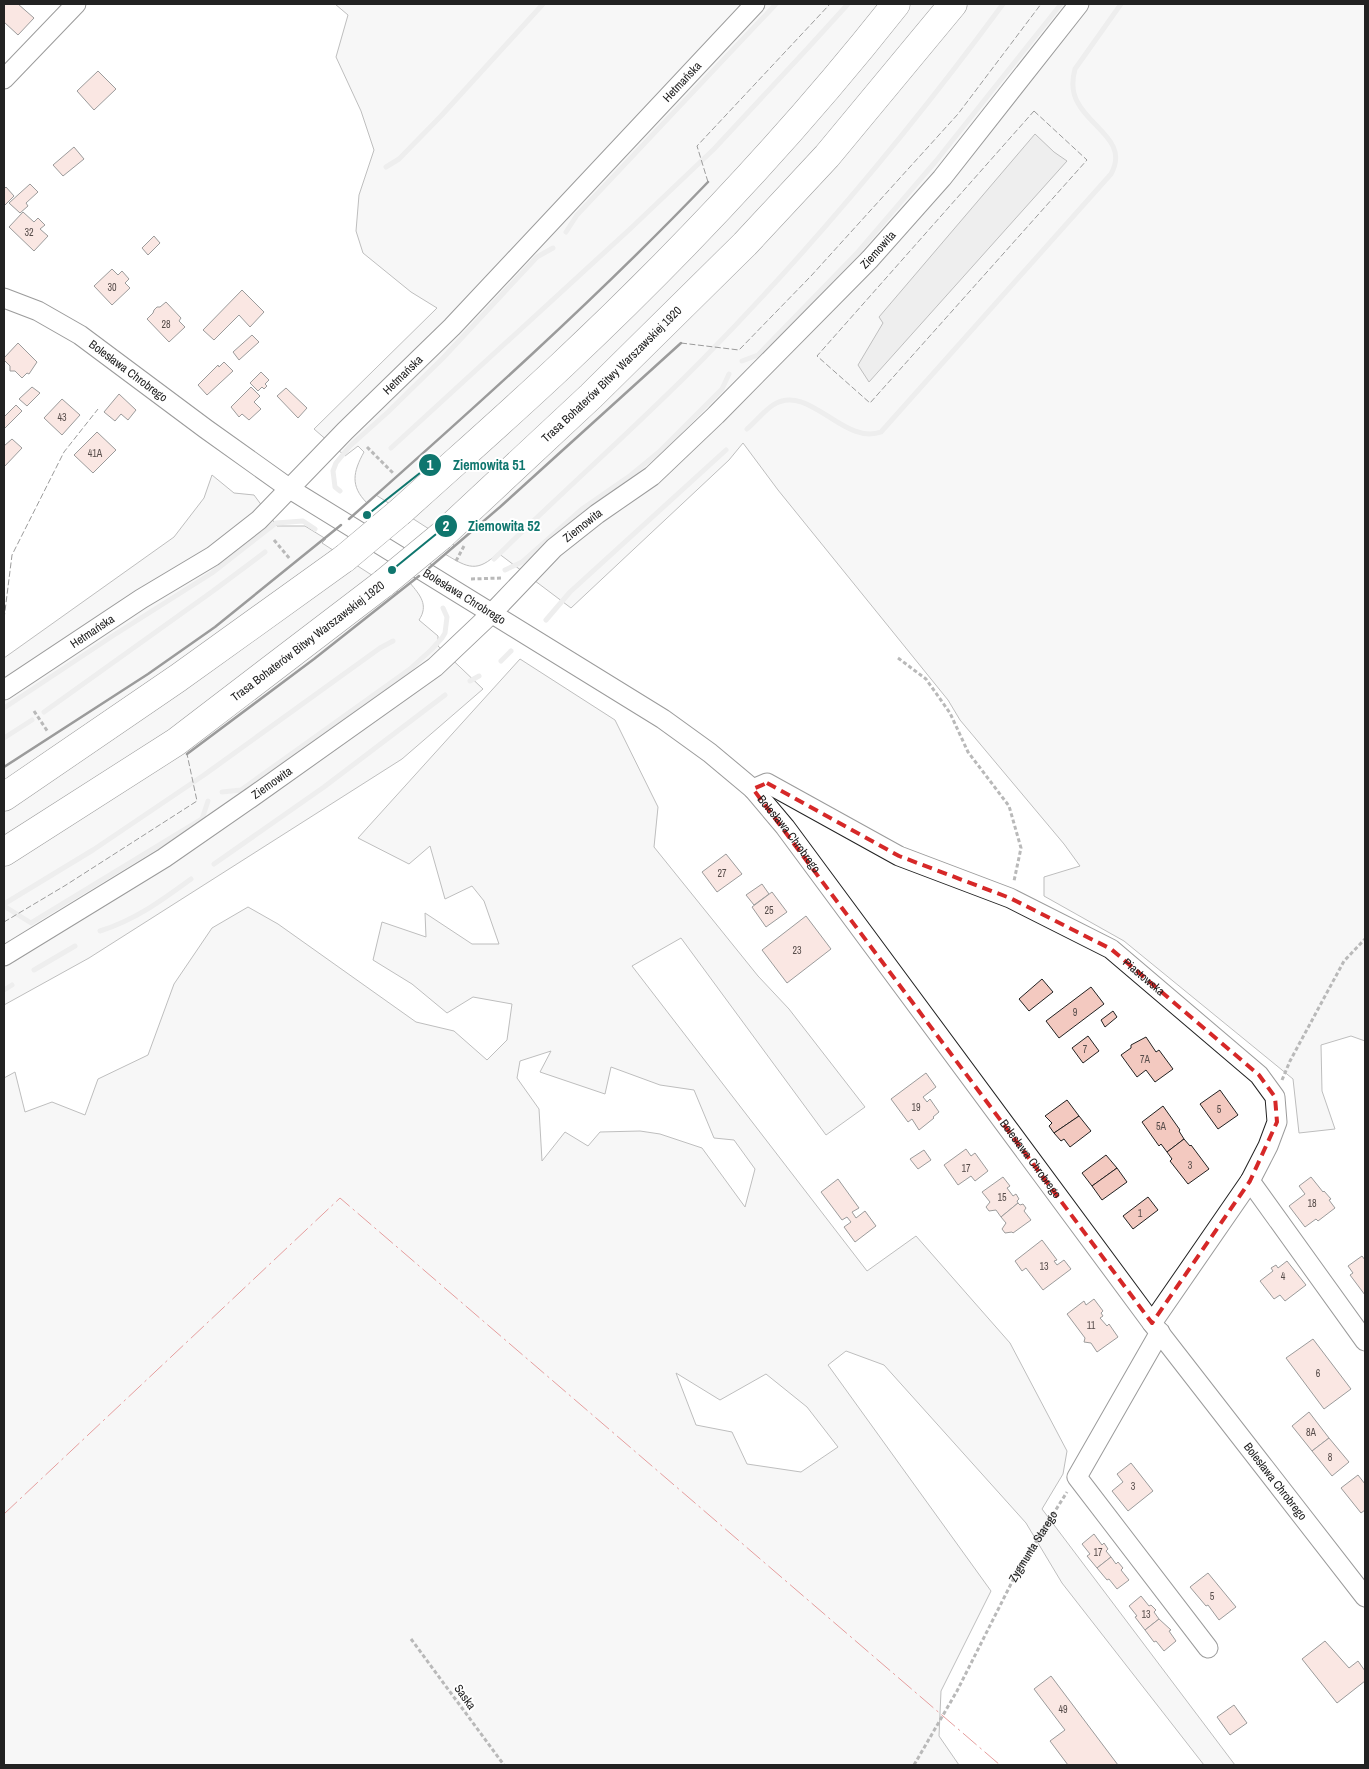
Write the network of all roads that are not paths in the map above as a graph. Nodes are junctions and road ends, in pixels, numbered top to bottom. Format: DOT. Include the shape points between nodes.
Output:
graph roads {
  1 [pos="76,4"];
  2 [pos="755,4"];
  3 [pos="896,4"];
  4 [pos="954,4"];
  5 [pos="1079,4"];
  6 [pos="4,79"];
  7 [pos="4,298"];
  8 [pos="290,488"];
  9 [pos="492,613"];
  10 [pos="4,690"];
  11 [pos="753,789"];
  12 [pos="4,797"];
  13 [pos="4,852"];
  14 [pos="4,956"];
  15 [pos="1250,1181"];
  16 [pos="1156,1328"];
  17 [pos="1365,1341"];
  18 [pos="1365,1597"];
  19 [pos="1208,1648"];
  1 -- 6 [label="street"];
  2 -- 8 [label="street, Hetmańska" via="452,327"];
  3 -- 12 [label="highway, bridge" via="782,139 684,244 564,363 401,511 345,558"];
  4 -- 13 [label="highway, Trasa Bohaterów Bitwy Warszawskiej 1920, bridge" via="827,156 745,244 591,396 441,536 176,742"];
  5 -- 9 [label="street, Ziemowita" via="942,178 870,259 652,476 554,548"];
  7 -- 8 [label="street, Bolesława Chrobrego" via="38,310 80,335"];
  8 -- 9 [label="street, Bolesława Chrobrego"];
  8 -- 10 [label="street, Hetmańska" via="260,520 214,556 141,599"];
  9 -- 11 [label="street, Bolesława Chrobrego" via="664,719"];
  9 -- 14 [label="street, Ziemowita" via="435,667 252,797 164,858"];
  11 -- 15 [label="street, Piastowska" via="767,783 899,856 1010,898 1111,949 1259,1075 1275,1097 1277,1122"];
  11 -- 16 [label="street, Bolesława Chrobrego"];
  15 -- 16 [label="street"];
  15 -- 17 [label="street"];
  16 -- 18 [label="street, Bolesława Chrobrego"];
  16 -- 19 [label="street" via="1077,1477"];
}
